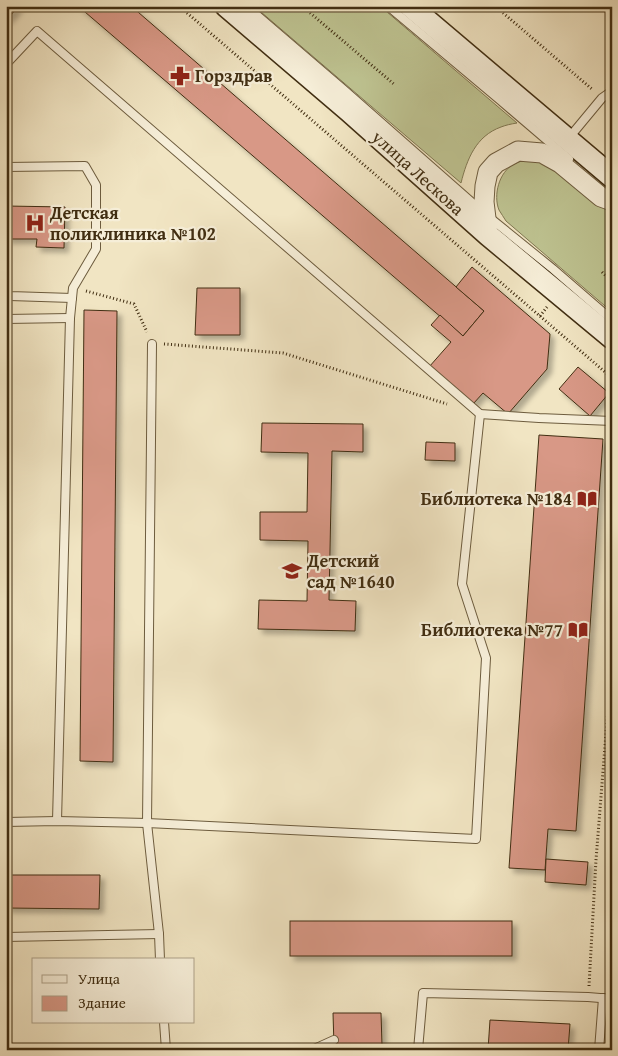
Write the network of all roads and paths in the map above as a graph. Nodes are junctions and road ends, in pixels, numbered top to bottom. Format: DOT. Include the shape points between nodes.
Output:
graph roads {
  1 [pos="179,6"];
  2 [pos="226,6"];
  3 [pos="246,6"];
  4 [pos="302,6"];
  5 [pos="388,6"];
  6 [pos="410,6"];
  7 [pos="495,6"];
  8 [pos="6,64"];
  9 [pos="395,85"];
  10 [pos="612,91"];
  11 [pos="602,98"];
  12 [pos="568,139"];
  13 [pos="574,164"];
  14 [pos="6,167"];
  15 [pos="582,171"];
  16 [pos="612,177"];
  17 [pos="612,196"];
  18 [pos="612,201"];
  19 [pos="485,214"];
  20 [pos="488,235"];
  21 [pos="602,272"];
  22 [pos="612,282"];
  23 [pos="73,288"];
  24 [pos="6,295"];
  25 [pos="72,298"];
  26 [pos="70,318"];
  27 [pos="6,319"];
  28 [pos="612,320"];
  29 [pos="612,338"];
  30 [pos="152,344"];
  31 [pos="612,378"];
  32 [pos="480,414"];
  33 [pos="612,421"];
  34 [pos="612,657"];
  35 [pos="57,821"];
  36 [pos="6,822"];
  37 [pos="147,824"];
  38 [pos="159,934"];
  39 [pos="6,937"];
  40 [pos="160,958"];
  41 [pos="588,997"];
  42 [pos="603,998"];
  43 [pos="612,999"];
  44 [pos="164,1024"];
  45 [pos="334,1040"];
  46 [pos="166,1050"];
  47 [pos="312,1050"];
  48 [pos="418,1050"];
  49 [pos="599,1050"];
  1 -- 31 [label="path"];
  2 -- 20 [label="main road, улица Лескова"];
  3 -- 19 [label="lane, улица Лескова"];
  4 -- 9 [label="path"];
  5 -- 13 [label="lane"];
  6 -- 12 [label="main road"];
  7 -- 11 [label="path"];
  8 -- 32 [label="lane" via="37,31"];
  10 -- 11 [label="lane"];
  11 -- 12 [label="lane"];
  12 -- 16 [label="main road"];
  14 -- 23 [label="lane" via="86,166 96,185 96,249"];
  15 -- 17 [label="lane"];
  18 -- 19 [label="street" via="601,197 542,152 518,151 496,163 488,172"];
  19 -- 20 [label="street"];
  19 -- 28 [label="lane, улица Лескова"];
  20 -- 29 [label="main road, улица Лескова"];
  21 -- 22 [label="path"];
  23 -- 25 [label="lane"];
  23 -- 30 [label="path" via="134,304"];
  24 -- 25 [label="lane"];
  25 -- 26 [label="lane"];
  26 -- 27 [label="lane"];
  26 -- 35 [label="lane"];
  30 -- 32 [label="path" via="283,353"];
  30 -- 37 [label="lane"];
  32 -- 33 [label="lane"];
  32 -- 37 [label="lane" via="462,584 486,658 476,839"];
  34 -- 41 [label="path"];
  35 -- 36 [label="lane"];
  35 -- 37 [label="lane"];
  37 -- 38 [label="lane"];
  38 -- 39 [label="lane"];
  38 -- 40 [label="lane"];
  41 -- 42 [label="lane"];
  41 -- 48 [label="lane" via="423,994"];
  42 -- 43 [label="lane"];
  42 -- 49 [label="lane"];
  44 -- 46 [label="lane"];
  45 -- 47 [label="lane"];
}
